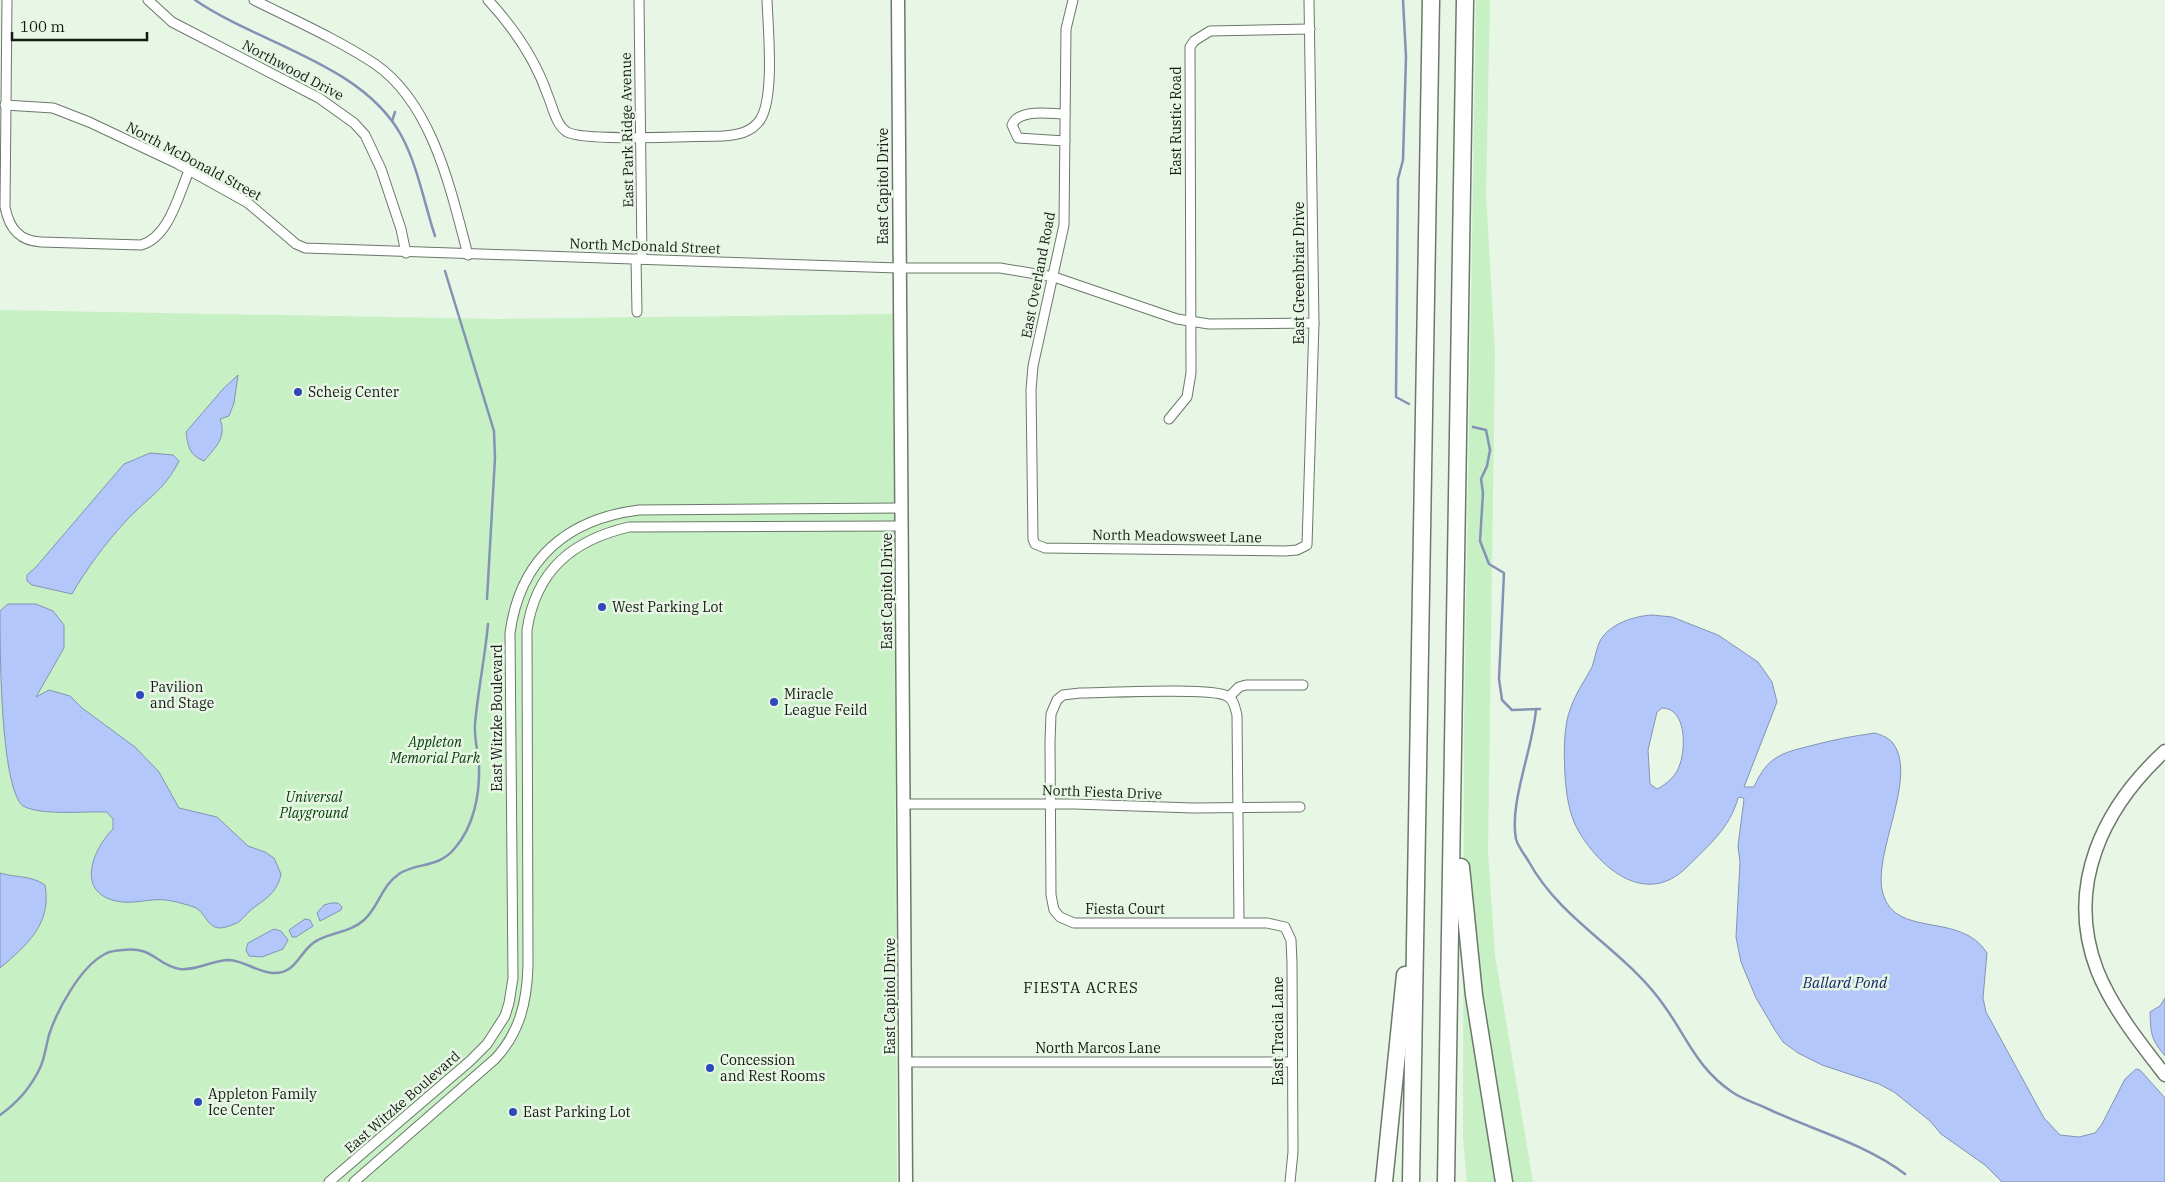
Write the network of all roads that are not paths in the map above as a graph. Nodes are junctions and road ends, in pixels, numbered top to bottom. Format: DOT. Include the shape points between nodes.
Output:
graph roads {
  1 [pos="7,0"];
  2 [pos="148,0"];
  3 [pos="254,0"];
  4 [pos="488,0"];
  5 [pos="639,0"];
  6 [pos="767,0"];
  7 [pos="898,0"];
  8 [pos="1073,0"];
  9 [pos="1309,0"];
  10 [pos="1431,0"];
  11 [pos="1465,0"];
  12 [pos="1310,29"];
  13 [pos="5,104"];
  14 [pos="1065,114"];
  15 [pos="640,137"];
  16 [pos="1065,141"];
  17 [pos="190,171"];
  18 [pos="406,253"];
  19 [pos="468,255"];
  20 [pos="639,259"];
  21 [pos="898,268"];
  22 [pos="1054,277"];
  23 [pos="637,312"];
  24 [pos="1191,322"];
  25 [pos="1314,323"];
  26 [pos="1169,419"];
  27 [pos="901,508"];
  28 [pos="902,526"];
  29 [pos="1307,545"];
  30 [pos="1045,548"];
  31 [pos="1303,685"];
  32 [pos="1229,696"];
  33 [pos="2165,752"];
  34 [pos="1453,770"];
  35 [pos="903,804"];
  36 [pos="1049,805"];
  37 [pos="1300,807"];
  38 [pos="1238,808"];
  39 [pos="1416,882"];
  40 [pos="1239,923"];
  41 [pos="905,1062"];
  42 [pos="1292,1062"];
  43 [pos="2165,1075"];
  44 [pos="329,1182"];
  45 [pos="354,1182"];
  46 [pos="906,1182"];
  47 [pos="1290,1182"];
  48 [pos="1384,1182"];
  49 [pos="1411,1182"];
  50 [pos="1446,1182"];
  51 [pos="1504,1182"];
  1 -- 13 [label="street"];
  2 -- 18 [label="street, Northwood Drive" via="172,22 319,98 354,123 365,134 381,169"];
  3 -- 19 [label="street" via="342,44 376,65 409,98 435,148"];
  4 -- 15 [label="street" via="528,54 561,126 568,133 582,137"];
  5 -- 15 [label="street, East Park Ridge Avenue"];
  6 -- 15 [label="street" via="767,101 754,127 737,135"];
  7 -- 21 [label="street, East Capitol Drive"];
  8 -- 14 [label="street, East Overland Road" via="1066,29"];
  9 -- 12 [label="street, East Greenbriar Drive"];
  10 -- 39 [label="highway"];
  11 -- 34 [label="highway"];
  12 -- 24 [label="street, East Rustic Road" via="1210,30 1194,40 1190,47"];
  12 -- 25 [label="street, East Greenbriar Drive"];
  13 -- 17 [label="street, North McDonald Street" via="67,112"];
  13 -- 17 [label="street" via="5,207 11,227 25,239 114,245 151,242 163,229"];
  14 -- 16 [label="street, East Overland Road"];
  14 -- 16 [label="street" via="1025,114 1017,117 1012,125 1018,138"];
  15 -- 20 [label="street, East Park Ridge Avenue"];
  16 -- 22 [label="street, East Overland Road" via="1065,213"];
  17 -- 18 [label="street, North McDonald Street" via="248,203 305,248"];
  18 -- 19 [label="street, North McDonald Street"];
  19 -- 20 [label="street, North McDonald Street"];
  20 -- 21 [label="street, North McDonald Street"];
  20 -- 23 [label="street, East Park Ridge Avenue"];
  21 -- 22 [label="street, North McDonald Street" via="1000,268"];
  21 -- 27 [label="street, East Capitol Drive"];
  22 -- 24 [label="street, North McDonald Street" via="1154,313"];
  22 -- 30 [label="street, East Overland Road" via="1033,366 1031,390 1032,530 1035,544"];
  24 -- 25 [label="street, North McDonald Street"];
  24 -- 26 [label="street, East Rustic Road" via="1188,397"];
  25 -- 29 [label="street, East Greenbriar Drive"];
  27 -- 28 [label="street, East Capitol Drive"];
  27 -- 44 [label="street, East Witzke Boulevard" via="613,513 581,525 543,554 521,590 510,633 512,978 509,1003 493,1037 470,1061"];
  28 -- 35 [label="street, East Capitol Drive"];
  28 -- 45 [label="street, East Witzke Boulevard" via="629,527 590,539 568,553 551,570 532,606 527,630 528,965 523,1011 510,1042 495,1059"];
  29 -- 30 [label="street, North Meadowsweet Lane" via="1285,551"];
  31 -- 32 [label="street" via="1246,685"];
  32 -- 36 [label="street, Fiesta Court" via="1187,692 1062,695 1051,714"];
  32 -- 38 [label="street" via="1237,716"];
  33 -- 43 [label="street" via="2131,787 2100,837 2090,870 2086,910 2091,951 2103,984"];
  34 -- 50 [label="highway"];
  34 -- 51 [label="highway" via="1460,800 1461,884 1469,951"];
  35 -- 36 [label="street, North Fiesta Drive"];
  35 -- 41 [label="street, East Capitol Drive"];
  36 -- 38 [label="street, North Fiesta Drive"];
  36 -- 40 [label="street, Fiesta Court" via="1051,895 1054,910 1066,921"];
  37 -- 38 [label="street, North Fiesta Drive"];
  38 -- 40 [label="street"];
  39 -- 48 [label="highway" via="1408,927"];
  39 -- 49 [label="highway"];
  40 -- 42 [label="street, East Tracia Lane" via="1279,924 1289,932"];
  41 -- 42 [label="street, North Marcos Lane"];
  41 -- 46 [label="street, East Capitol Drive"];
  42 -- 47 [label="street, East Tracia Lane"];
}
